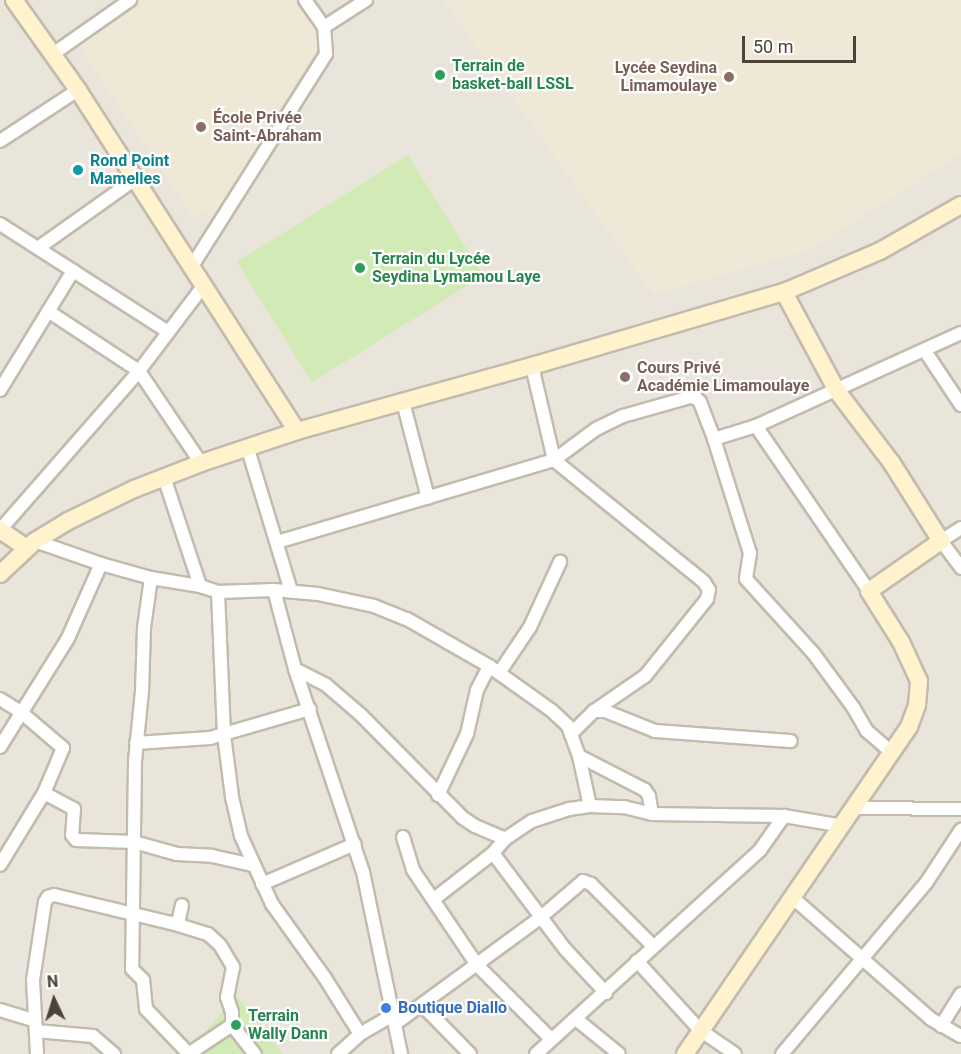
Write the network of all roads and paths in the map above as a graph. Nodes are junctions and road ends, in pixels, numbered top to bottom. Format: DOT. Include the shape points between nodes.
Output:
graph roads {
  1 [pos="14,0"];
  2 [pos="130,0"];
  3 [pos="305,0"];
  4 [pos="366,0"];
  5 [pos="324,27"];
  6 [pos="53,54"];
  7 [pos="78,90"];
  8 [pos="0,141"];
  9 [pos="135,179"];
  10 [pos="961,205"];
  11 [pos="0,225"];
  12 [pos="38,248"];
  13 [pos="192,266"];
  14 [pos="73,271"];
  15 [pos="204,285"];
  16 [pos="784,292"];
  17 [pos="48,311"];
  18 [pos="168,332"];
  19 [pos="961,333"];
  20 [pos="925,351"];
  21 [pos="532,366"];
  22 [pos="139,371"];
  23 [pos="0,390"];
  24 [pos="837,391"];
  25 [pos="403,402"];
  26 [pos="961,405"];
  27 [pos="756,426"];
  28 [pos="297,431"];
  29 [pos="714,439"];
  30 [pos="247,446"];
  31 [pos="554,460"];
  32 [pos="201,463"];
  33 [pos="164,477"];
  34 [pos="428,498"];
  35 [pos="961,528"];
  36 [pos="0,530"];
  37 [pos="941,541"];
  38 [pos="277,542"];
  39 [pos="31,544"];
  40 [pos="561,562"];
  41 [pos="100,564"];
  42 [pos="961,568"];
  43 [pos="0,574"];
  44 [pos="151,578"];
  45 [pos="200,586"];
  46 [pos="274,590"];
  47 [pos="291,591"];
  48 [pos="869,591"];
  49 [pos="218,592"];
  50 [pos="295,669"];
  51 [pos="494,670"];
  52 [pos="0,699"];
  53 [pos="310,709"];
  54 [pos="594,711"];
  55 [pos="22,713"];
  56 [pos="571,734"];
  57 [pos="224,735"];
  58 [pos="791,741"];
  59 [pos="136,743"];
  60 [pos="0,747"];
  61 [pos="892,753"];
  62 [pos="579,756"];
  63 [pos="44,792"];
  64 [pos="438,795"];
  65 [pos="590,806"];
  66 [pos="854,808"];
  67 [pos="961,809"];
  68 [pos="652,814"];
  69 [pos="784,816"];
  70 [pos="843,826"];
  71 [pos="961,830"];
  72 [pos="403,837"];
  73 [pos="505,839"];
  74 [pos="134,842"];
  75 [pos="355,844"];
  76 [pos="492,854"];
  77 [pos="0,865"];
  78 [pos="253,865"];
  79 [pos="262,884"];
  80 [pos="792,897"];
  81 [pos="434,899"];
  82 [pos="182,905"];
  83 [pos="134,916"];
  84 [pos="542,917"];
  85 [pos="175,924"];
  86 [pos="653,946"];
  87 [pos="862,959"];
  88 [pos="637,961"];
  89 [pos="477,965"];
  90 [pos="606,993"];
  91 [pos="961,994"];
  92 [pos="423,1006"];
  93 [pos="0,1010"];
  94 [pos="395,1019"];
  95 [pos="576,1019"];
  96 [pos="232,1025"];
  97 [pos="35,1026"];
  98 [pos="941,1026"];
  99 [pos="700,1030"];
  100 [pos="360,1034"];
  101 [pos="961,1036"];
  102 [pos="551,1039"];
  103 [pos="398,1052"];
  104 [pos="37,1054"];
  105 [pos="114,1054"];
  106 [pos="190,1054"];
  107 [pos="255,1054"];
  108 [pos="338,1054"];
  109 [pos="470,1054"];
  110 [pos="536,1054"];
  111 [pos="619,1054"];
  112 [pos="685,1054"];
  113 [pos="735,1054"];
  114 [pos="782,1054"];
  1 -- 6 [label="street"];
  2 -- 6 [label="street"];
  3 -- 5 [label="street"];
  4 -- 5 [label="street"];
  5 -- 13 [label="street" via="326,54"];
  6 -- 7 [label="street"];
  7 -- 8 [label="street"];
  7 -- 9 [label="street"];
  9 -- 12 [label="street"];
  9 -- 13 [label="street"];
  10 -- 16 [label="street" via="880,251"];
  11 -- 12 [label="street"];
  12 -- 14 [label="street"];
  13 -- 15 [label="street"];
  14 -- 17 [label="street"];
  14 -- 18 [label="street"];
  15 -- 18 [label="street"];
  15 -- 28 [label="street"];
  16 -- 21 [label="street"];
  16 -- 24 [label="street"];
  17 -- 22 [label="street"];
  17 -- 23 [label="street"];
  18 -- 22 [label="street"];
  19 -- 20 [label="street"];
  20 -- 24 [label="street"];
  20 -- 26 [label="street"];
  21 -- 25 [label="street"];
  21 -- 31 [label="street"];
  22 -- 32 [label="street"];
  22 -- 36 [label="street"];
  24 -- 27 [label="street"];
  24 -- 37 [label="street" via="891,462"];
  25 -- 28 [label="street"];
  25 -- 34 [label="street"];
  27 -- 29 [label="street"];
  27 -- 48 [label="street"];
  28 -- 30 [label="street"];
  29 -- 31 [label="street" via="700,402 690,397 623,416 584,437"];
  29 -- 61 [label="street" via="750,553 744,575 814,654 867,731"];
  30 -- 32 [label="street"];
  30 -- 38 [label="street"];
  31 -- 34 [label="street"];
  31 -- 54 [label="street" via="709,590 707,599 645,676"];
  32 -- 33 [label="street"];
  33 -- 39 [label="street" via="100,504"];
  33 -- 45 [label="street"];
  34 -- 38 [label="street"];
  35 -- 37 [label="street"];
  36 -- 39 [label="street"];
  37 -- 42 [label="street"];
  37 -- 48 [label="street"];
  38 -- 47 [label="street"];
  39 -- 41 [label="street"];
  39 -- 43 [label="street"];
  40 -- 51 [label="street" via="530,627"];
  41 -- 44 [label="street"];
  41 -- 55 [label="street" via="68,638"];
  44 -- 45 [label="street"];
  44 -- 59 [label="street"];
  45 -- 49 [label="street"];
  46 -- 47 [label="street"];
  46 -- 49 [label="street"];
  46 -- 50 [label="street"];
  47 -- 51 [label="street" via="374,606 415,623"];
  48 -- 61 [label="street" via="901,642 919,681 917,705"];
  49 -- 57 [label="street"];
  50 -- 53 [label="street"];
  50 -- 64 [label="street" via="326,685 360,714"];
  51 -- 56 [label="street" via="561,718"];
  51 -- 64 [label="street" via="477,690 467,734"];
  52 -- 55 [label="street"];
  53 -- 57 [label="street"];
  53 -- 75 [label="street"];
  54 -- 56 [label="street"];
  54 -- 58 [label="street" via="605,711 655,731"];
  55 -- 60 [label="street"];
  55 -- 63 [label="street" via="63,748"];
  56 -- 62 [label="street"];
  57 -- 59 [label="street"];
  57 -- 78 [label="street" via="235,814"];
  59 -- 74 [label="street"];
  61 -- 66 [label="street"];
  62 -- 65 [label="street"];
  62 -- 68 [label="street" via="645,790"];
  63 -- 74 [label="street" via="74,809 72,835 76,840"];
  63 -- 77 [label="street"];
  64 -- 73 [label="street" via="475,826"];
  65 -- 68 [label="street" via="624,807"];
  65 -- 73 [label="street" via="532,821"];
  66 -- 67 [label="street"];
  66 -- 70 [label="street"];
  68 -- 69 [label="street"];
  69 -- 70 [label="street"];
  69 -- 86 [label="street" via="760,850"];
  70 -- 80 [label="street"];
  71 -- 87 [label="street" via="926,883"];
  72 -- 81 [label="street" via="413,870"];
  73 -- 76 [label="street"];
  74 -- 78 [label="street" via="177,854 212,856"];
  74 -- 83 [label="street"];
  75 -- 79 [label="street"];
  75 -- 94 [label="street"];
  76 -- 81 [label="street"];
  76 -- 84 [label="street"];
  78 -- 79 [label="street"];
  79 -- 100 [label="street" via="283,922"];
  80 -- 87 [label="street"];
  80 -- 99 [label="street"];
  81 -- 89 [label="street"];
  82 -- 85 [label="street"];
  83 -- 85 [label="street"];
  83 -- 97 [label="street" via="48,897 34,965"];
  83 -- 106 [label="street" via="132,969 143,980 144,1005"];
  84 -- 86 [label="street" via="583,881 591,884"];
  84 -- 89 [label="street"];
  84 -- 90 [label="street" via="565,949"];
  85 -- 96 [label="street" via="208,934 233,967 227,998"];
  86 -- 88 [label="street"];
  87 -- 98 [label="street"];
  87 -- 114 [label="street"];
  88 -- 90 [label="street"];
  88 -- 99 [label="street"];
  89 -- 92 [label="street"];
  89 -- 102 [label="street"];
  90 -- 95 [label="street"];
  91 -- 98 [label="street"];
  92 -- 94 [label="street"];
  92 -- 109 [label="street"];
  93 -- 97 [label="street"];
  94 -- 100 [label="street"];
  94 -- 103 [label="street"];
  95 -- 102 [label="street"];
  95 -- 111 [label="street"];
  96 -- 106 [label="street"];
  96 -- 107 [label="street"];
  97 -- 104 [label="street"];
  97 -- 105 [label="street" via="93,1036"];
  98 -- 101 [label="street"];
  99 -- 112 [label="street"];
  99 -- 113 [label="street"];
  100 -- 108 [label="street"];
  102 -- 110 [label="street"];
}
